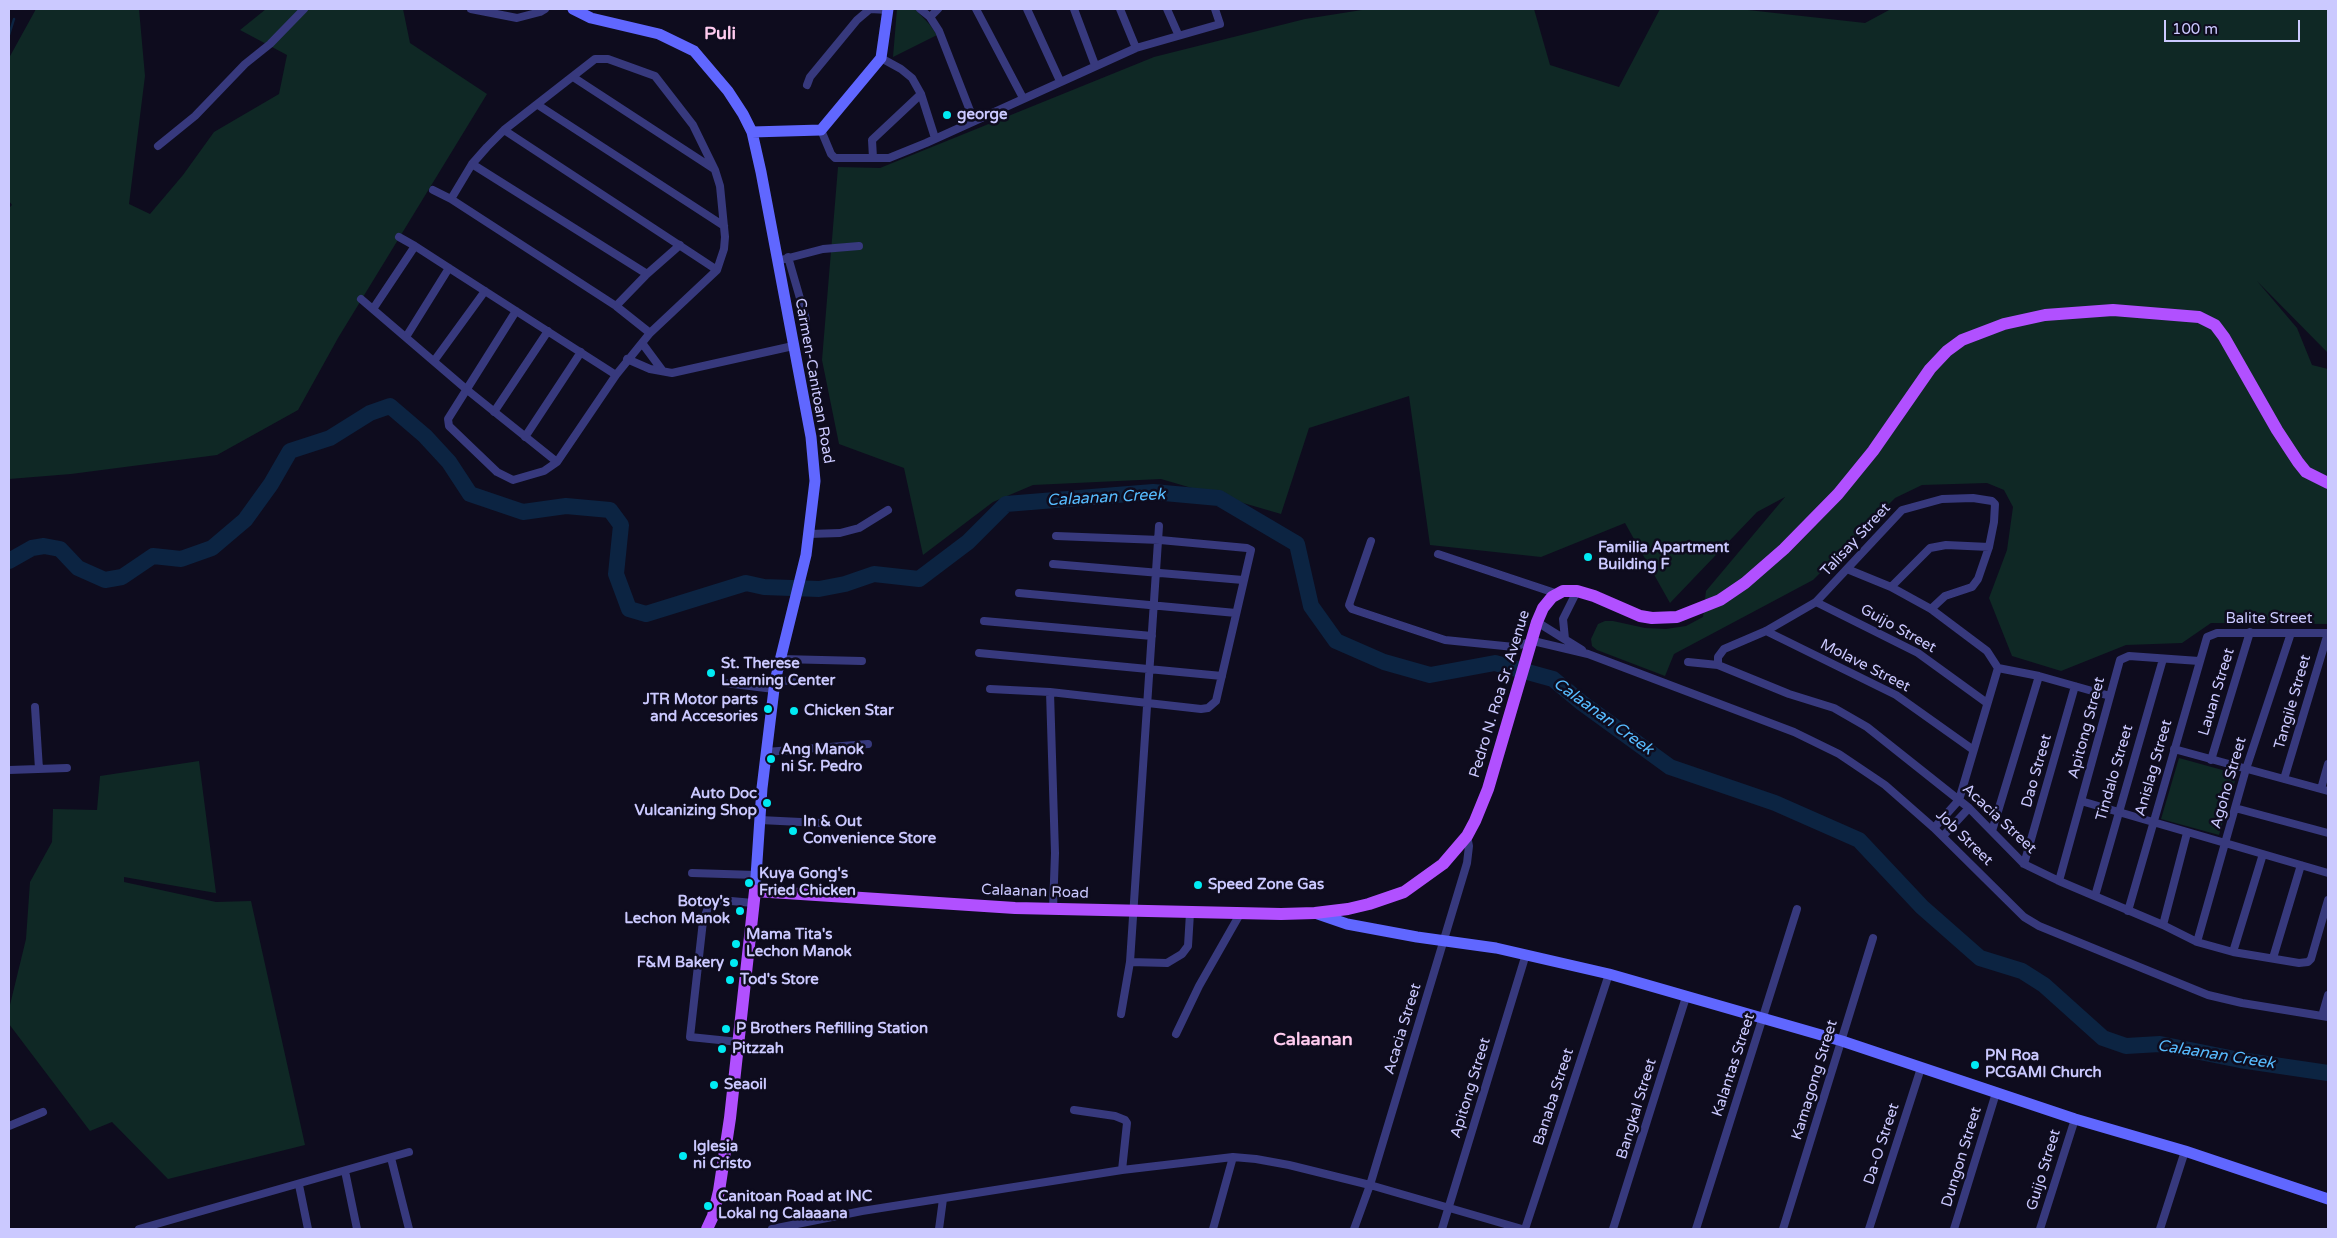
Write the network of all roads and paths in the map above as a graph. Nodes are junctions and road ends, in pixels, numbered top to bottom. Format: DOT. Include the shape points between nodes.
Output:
graph roads {
  1 [pos="304,9"];
  2 [pos="471,9"];
  3 [pos="545,9"];
  4 [pos="574,9"];
  5 [pos="888,9"];
  6 [pos="920,9"];
  7 [pos="938,9"];
  8 [pos="976,9"];
  9 [pos="1027,9"];
  10 [pos="1074,9"];
  11 [pos="1120,9"];
  12 [pos="1167,9"];
  13 [pos="1215,9"];
  14 [pos="930,17"];
  15 [pos="1178,34"];
  16 [pos="1136,48"];
  17 [pos="882,58"];
  18 [pos="1095,65"];
  19 [pos="573,77"];
  20 [pos="1060,81"];
  21 [pos="807,85"];
  22 [pos="920,94"];
  23 [pos="1023,98"];
  24 [pos="538,105"];
  25 [pos="974,121"];
  26 [pos="504,130"];
  27 [pos="821,130"];
  28 [pos="752,132"];
  29 [pos="935,138"];
  30 [pos="158,146"];
  31 [pos="873,158"];
  32 [pos="472,164"];
  33 [pos="714,170"];
  34 [pos="433,190"];
  35 [pos="451,199"];
  36 [pos="724,226"];
  37 [pos="399,237"];
  38 [pos="680,245"];
  39 [pos="415,246"];
  40 [pos="859,246"];
  41 [pos="783,259"];
  42 [pos="449,268"];
  43 [pos="717,270"];
  44 [pos="647,274"];
  45 [pos="485,290"];
  46 [pos="361,300"];
  47 [pos="616,306"];
  48 [pos="373,309"];
  49 [pos="516,311"];
  50 [pos="806,319"];
  51 [pos="548,331"];
  52 [pos="650,333"];
  53 [pos="406,337"];
  54 [pos="642,343"];
  55 [pos="793,346"];
  56 [pos="581,352"];
  57 [pos="627,359"];
  58 [pos="434,361"];
  59 [pos="662,370"];
  60 [pos="616,375"];
  61 [pos="466,389"];
  62 [pos="494,412"];
  63 [pos="525,437"];
  64 [pos="557,462"];
  65 [pos="2328,484"];
  66 [pos="888,510"];
  67 [pos="1159,526"];
  68 [pos="809,534"];
  69 [pos="1056,536"];
  70 [pos="1160,540"];
  71 [pos="1371,541"];
  72 [pos="1989,547"];
  73 [pos="1438,554"];
  74 [pos="1053,564"];
  75 [pos="1847,569"];
  76 [pos="1157,571"];
  77 [pos="1244,580"];
  78 [pos="1891,588"];
  79 [pos="1577,591"];
  80 [pos="1019,593"];
  81 [pos="1558,594"];
  82 [pos="1816,602"];
  83 [pos="1155,604"];
  84 [pos="1930,609"];
  85 [pos="1236,613"];
  86 [pos="984,621"];
  87 [pos="1537,622"];
  88 [pos="1766,631"];
  89 [pos="2250,632"];
  90 [pos="2291,633"];
  91 [pos="2328,633"];
  92 [pos="2210,635"];
  93 [pos="1152,636"];
  94 [pos="1565,639"];
  95 [pos="1531,646"];
  96 [pos="978,653"];
  97 [pos="1588,654"];
  98 [pos="781,659"];
  99 [pos="2163,659"];
  100 [pos="862,661"];
  101 [pos="2199,661"];
  102 [pos="1688,662"];
  103 [pos="1718,665"];
  104 [pos="1998,668"];
  105 [pos="1150,670"];
  106 [pos="1222,676"];
  107 [pos="2038,676"];
  108 [pos="829,680"];
  109 [pos="725,683"];
  110 [pos="775,685"];
  111 [pos="2075,686"];
  112 [pos="990,689"];
  113 [pos="1050,692"];
  114 [pos="2110,696"];
  115 [pos="1148,703"];
  116 [pos="1987,703"];
  117 [pos="35,707"];
  118 [pos="868,744"];
  119 [pos="1972,749"];
  120 [pos="2174,749"];
  121 [pos="766,752"];
  122 [pos="2210,760"];
  123 [pos="2328,764"];
  124 [pos="68,768"];
  125 [pos="39,769"];
  126 [pos="2246,769"];
  127 [pos="9,770"];
  128 [pos="2284,779"];
  129 [pos="2324,790"];
  130 [pos="1959,800"];
  131 [pos="2081,801"];
  132 [pos="1969,808"];
  133 [pos="2235,808"];
  134 [pos="2118,812"];
  135 [pos="760,820"];
  136 [pos="821,822"];
  137 [pos="2153,822"];
  138 [pos="1934,828"];
  139 [pos="1992,831"];
  140 [pos="2187,833"];
  141 [pos="2328,833"];
  142 [pos="1467,836"];
  143 [pos="1943,836"];
  144 [pos="2226,844"];
  145 [pos="2263,854"];
  146 [pos="2024,864"];
  147 [pos="2301,865"];
  148 [pos="692,873"];
  149 [pos="2328,873"];
  150 [pos="756,876"];
  151 [pos="2059,881"];
  152 [pos="2095,896"];
  153 [pos="754,897"];
  154 [pos="2328,900"];
  155 [pos="1053,909"];
  156 [pos="1797,909"];
  157 [pos="1134,911"];
  158 [pos="2128,911"];
  159 [pos="1190,912"];
  160 [pos="1315,913"];
  161 [pos="1240,914"];
  162 [pos="2163,925"];
  163 [pos="1873,938"];
  164 [pos="1444,942"];
  165 [pos="2197,942"];
  166 [pos="2233,952"];
  167 [pos="1526,954"];
  168 [pos="2273,958"];
  169 [pos="1130,962"];
  170 [pos="1609,974"];
  171 [pos="2328,996"];
  172 [pos="1686,997"];
  173 [pos="1121,1014"];
  174 [pos="2325,1016"];
  175 [pos="1763,1020"];
  176 [pos="1176,1034"];
  177 [pos="1842,1041"];
  178 [pos="739,1042"];
  179 [pos="1920,1068"];
  180 [pos="1996,1093"];
  181 [pos="1074,1110"];
  182 [pos="43,1112"];
  183 [pos="2074,1119"];
  184 [pos="9,1126"];
  185 [pos="2185,1151"];
  186 [pos="409,1152"];
  187 [pos="1233,1157"];
  188 [pos="391,1158"];
  189 [pos="1122,1170"];
  190 [pos="345,1171"];
  191 [pos="299,1185"];
  192 [pos="1370,1185"];
  193 [pos="943,1199"];
  194 [pos="2328,1199"];
  195 [pos="1448,1208"];
  196 [pos="711,1228"];
  197 [pos="139,1229"];
  198 [pos="308,1229"];
  199 [pos="357,1229"];
  200 [pos="409,1229"];
  201 [pos="772,1229"];
  202 [pos="939,1229"];
  203 [pos="1213,1229"];
  204 [pos="1354,1229"];
  205 [pos="1442,1229"];
  206 [pos="1524,1229"];
  207 [pos="1613,1229"];
  208 [pos="1696,1229"];
  209 [pos="1782,1229"];
  210 [pos="1869,1229"];
  211 [pos="1954,1229"];
  212 [pos="2040,1229"];
  213 [pos="2160,1229"];
  1 -- 30 [label="street" via="195,116"];
  2 -- 3 [label="street" via="517,18"];
  4 -- 28 [label="street, Carmen-Canitoan Road" via="591,18 659,34 694,52 728,91"];
  5 -- 17 [label="street"];
  5 -- 21 [label="street" via="870,10 857,20"];
  6 -- 14 [label="street"];
  7 -- 14 [label="street"];
  8 -- 23 [label="street"];
  9 -- 20 [label="street"];
  10 -- 18 [label="street"];
  11 -- 16 [label="street"];
  12 -- 15 [label="street"];
  13 -- 15 [label="street" via="1220,24"];
  14 -- 25 [label="street"];
  15 -- 16 [label="street"];
  16 -- 18 [label="street"];
  17 -- 22 [label="street" via="912,78"];
  17 -- 27 [label="street"];
  18 -- 20 [label="street"];
  19 -- 24 [label="street"];
  19 -- 33 [label="street"];
  19 -- 33 [label="street" via="601,58 650,72 693,125"];
  20 -- 23 [label="street"];
  22 -- 29 [label="street"];
  22 -- 31 [label="street" via="872,140"];
  23 -- 25 [label="street"];
  24 -- 26 [label="street"];
  24 -- 36 [label="street"];
  25 -- 29 [label="street"];
  26 -- 32 [label="street"];
  26 -- 38 [label="street"];
  27 -- 28 [label="street"];
  27 -- 31 [label="street" via="835,158"];
  28 -- 41 [label="street, Carmen-Canitoan Road"];
  29 -- 31 [label="street" via="889,158"];
  32 -- 35 [label="street"];
  32 -- 44 [label="street"];
  33 -- 36 [label="street" via="720,186"];
  34 -- 35 [label="street"];
  35 -- 47 [label="street"];
  36 -- 43 [label="street" via="724,249"];
  37 -- 39 [label="street"];
  38 -- 43 [label="street"];
  38 -- 44 [label="street"];
  39 -- 42 [label="street"];
  39 -- 48 [label="street"];
  40 -- 41 [label="street" via="839,246"];
  41 -- 50 [label="street"];
  41 -- 55 [label="street, Carmen-Canitoan Road"];
  42 -- 45 [label="street"];
  42 -- 53 [label="street"];
  43 -- 52 [label="street"];
  44 -- 47 [label="street"];
  45 -- 49 [label="street"];
  45 -- 58 [label="street"];
  46 -- 48 [label="street"];
  47 -- 52 [label="street"];
  48 -- 53 [label="street"];
  49 -- 51 [label="street"];
  49 -- 61 [label="street"];
  51 -- 56 [label="street"];
  51 -- 62 [label="street"];
  52 -- 54 [label="street"];
  53 -- 58 [label="street"];
  54 -- 57 [label="street"];
  54 -- 59 [label="street"];
  55 -- 59 [label="street" via="683,372"];
  55 -- 68 [label="street, Carmen-Canitoan Road" via="813,456 815,481"];
  56 -- 60 [label="street"];
  56 -- 63 [label="street"];
  57 -- 59 [label="street" via="650,369"];
  57 -- 60 [label="street"];
  58 -- 61 [label="street"];
  60 -- 64 [label="street"];
  61 -- 62 [label="street"];
  61 -- 64 [label="street" via="448,423 497,472 513,480 544,471"];
  62 -- 63 [label="street"];
  63 -- 64 [label="street"];
  65 -- 79 [label="main road" via="2306,472 2298,462 2215,325 2199,317 2113,310 2045,315 1983,331 1962,340 1948,351 1930,369 1873,451 1838,494 1784,549 1745,584 1720,600 1677,617 1652,618"];
  66 -- 68 [label="street" via="859,528"];
  67 -- 70 [label="street"];
  68 -- 98 [label="street, Carmen-Canitoan Road"];
  69 -- 70 [label="street"];
  70 -- 76 [label="street"];
  70 -- 77 [label="street" via="1247,548 1250,553"];
  71 -- 95 [label="street" via="1349,606 1352,609 1445,640 1514,648"];
  72 -- 75 [label="street, Talisay Street" via="1995,513 1992,500 1942,499 1902,510"];
  72 -- 78 [label="street" via="1946,545 1930,548"];
  72 -- 84 [label="street, Talisay Street" via="1981,574 1972,587 1945,596"];
  73 -- 81 [label="street"];
  74 -- 76 [label="street"];
  75 -- 78 [label="street"];
  75 -- 82 [label="street, Talisay Street"];
  76 -- 77 [label="street"];
  76 -- 83 [label="street"];
  77 -- 85 [label="street"];
  78 -- 84 [label="street"];
  79 -- 81 [label="main road"];
  79 -- 94 [label="street" via="1563,619"];
  80 -- 83 [label="street"];
  81 -- 87 [label="main road, Pedro N. Roa Sr. Avenue" via="1547,602"];
  82 -- 88 [label="street, Talisay Street"];
  82 -- 116 [label="street, Guijo Street" via="1918,653"];
  83 -- 85 [label="street"];
  83 -- 93 [label="street"];
  84 -- 104 [label="street" via="1987,651"];
  85 -- 106 [label="street"];
  86 -- 93 [label="street"];
  87 -- 94 [label="street, Job Street"];
  87 -- 95 [label="main road, Pedro N. Roa Sr. Avenue"];
  88 -- 103 [label="street, Talisay Street" via="1724,649 1718,657"];
  88 -- 119 [label="street, Molave Street" via="1896,695"];
  89 -- 90 [label="street, Balite Street"];
  89 -- 92 [label="street, Balite Street"];
  89 -- 122 [label="street, Lauan Street"];
  90 -- 91 [label="street, Balite Street"];
  90 -- 126 [label="street, Agoho Street"];
  91 -- 128 [label="street, Tangile Street"];
  92 -- 101 [label="street, Anislag Street" via="2205,640"];
  93 -- 105 [label="street"];
  94 -- 97 [label="street, Job Street"];
  95 -- 97 [label="street, Job Street"];
  95 -- 142 [label="main road, Pedro N. Roa Sr. Avenue" via="1488,788"];
  96 -- 105 [label="street"];
  97 -- 138 [label="street, Job Street" via="1824,746 1864,769"];
  98 -- 100 [label="street"];
  98 -- 110 [label="street, Carmen-Canitoan Road"];
  99 -- 101 [label="street, Apitong Street"];
  99 -- 114 [label="street, Apitong Street" via="2122,657"];
  99 -- 134 [label="street, Tindalo Street"];
  101 -- 120 [label="street, Anislag Street"];
  102 -- 103 [label="street, Acacia Street"];
  103 -- 130 [label="street, Acacia Street" via="1789,694 1834,708 1867,727"];
  104 -- 107 [label="street"];
  104 -- 116 [label="street"];
  105 -- 106 [label="street"];
  105 -- 115 [label="street"];
  106 -- 115 [label="street" via="1216,701 1208,708"];
  107 -- 111 [label="street"];
  107 -- 139 [label="street"];
  108 -- 110 [label="street"];
  109 -- 110 [label="street"];
  110 -- 121 [label="street, Carmen-Canitoan Road"];
  111 -- 114 [label="street"];
  111 -- 146 [label="street, Dao Street"];
  112 -- 113 [label="street"];
  113 -- 115 [label="street"];
  113 -- 155 [label="street" via="1055,853"];
  114 -- 131 [label="street, Apitong Street"];
  115 -- 157 [label="street"];
  116 -- 119 [label="street"];
  117 -- 125 [label="street"];
  118 -- 121 [label="street"];
  119 -- 130 [label="street"];
  120 -- 122 [label="street"];
  120 -- 137 [label="street, Anislag Street"];
  121 -- 135 [label="street, Carmen-Canitoan Road"];
  122 -- 126 [label="street"];
  123 -- 129 [label="street"];
  124 -- 125 [label="street"];
  125 -- 127 [label="street"];
  126 -- 128 [label="street"];
  126 -- 133 [label="street, Agoho Street"];
  128 -- 129 [label="street"];
  130 -- 132 [label="street, Acacia Street"];
  130 -- 138 [label="street"];
  131 -- 134 [label="street"];
  131 -- 151 [label="street, Apitong Street"];
  132 -- 139 [label="street, Acacia Street"];
  132 -- 143 [label="street"];
  133 -- 141 [label="street"];
  133 -- 144 [label="street, Agoho Street"];
  134 -- 137 [label="street"];
  134 -- 152 [label="street, Tindalo Street"];
  135 -- 136 [label="street"];
  135 -- 150 [label="street, Carmen-Canitoan Road"];
  137 -- 140 [label="street"];
  137 -- 158 [label="street, Anislag Street"];
  138 -- 143 [label="street, Job Street"];
  139 -- 146 [label="street, Acacia Street"];
  140 -- 144 [label="street"];
  140 -- 162 [label="street"];
  142 -- 160 [label="main road, Pedro N. Roa Sr. Avenue" via="1443,864 1404,892 1369,904"];
  142 -- 164 [label="street, Acacia Street" via="1467,862"];
  143 -- 174 [label="street, Job Street" via="2024,917 2039,926 2208,995"];
  144 -- 145 [label="street"];
  144 -- 165 [label="street, Agoho Street"];
  145 -- 147 [label="street"];
  145 -- 166 [label="street"];
  146 -- 151 [label="street, Acacia Street"];
  147 -- 149 [label="street"];
  147 -- 168 [label="street"];
  148 -- 150 [label="street"];
  150 -- 153 [label="street, Carmen-Canitoan Road"];
  151 -- 152 [label="street, Acacia Street"];
  152 -- 158 [label="street, Acacia Street"];
  153 -- 155 [label="main road, Calaanan Road"];
  153 -- 178 [label="main road"];
  153 -- 178 [label="street" via="720,900 708,908 703,921 690,1037"];
  154 -- 168 [label="street, Acacia Street" via="2311,959 2299,963"];
  155 -- 157 [label="main road, Calaanan Road"];
  156 -- 175 [label="street, Kalantas Street"];
  157 -- 159 [label="main road, Calaanan Road"];
  157 -- 169 [label="street"];
  158 -- 162 [label="street, Acacia Street"];
  159 -- 161 [label="main road, Calaanan Road"];
  159 -- 169 [label="street" via="1188,946 1182,954 1167,963"];
  160 -- 161 [label="main road, Calaanan Road"];
  160 -- 164 [label="street" via="1347,924"];
  161 -- 176 [label="street"];
  162 -- 165 [label="street, Acacia Street"];
  163 -- 177 [label="street, Kamagong Street"];
  164 -- 167 [label="street"];
  164 -- 192 [label="street, Acacia Street"];
  165 -- 166 [label="street, Acacia Street"];
  166 -- 168 [label="street, Acacia Street"];
  167 -- 170 [label="street"];
  167 -- 195 [label="street, Apitong Street"];
  169 -- 173 [label="street"];
  170 -- 172 [label="street"];
  170 -- 206 [label="street, Banaba Street"];
  171 -- 174 [label="street"];
  172 -- 175 [label="street"];
  172 -- 207 [label="street, Bangkal Street"];
  175 -- 177 [label="street"];
  175 -- 208 [label="street, Kalantas Street"];
  177 -- 179 [label="street"];
  177 -- 209 [label="street, Kamagong Street"];
  178 -- 196 [label="main road" via="719,1192"];
  179 -- 180 [label="street"];
  179 -- 210 [label="street, Da-O Street"];
  180 -- 183 [label="street"];
  180 -- 211 [label="street, Dungon Street"];
  181 -- 189 [label="street" via="1125,1120"];
  182 -- 184 [label="street"];
  183 -- 185 [label="street"];
  183 -- 212 [label="street, Guijo Street"];
  185 -- 194 [label="street"];
  185 -- 213 [label="street"];
  186 -- 188 [label="street"];
  187 -- 189 [label="street"];
  187 -- 192 [label="street" via="1290,1165"];
  187 -- 203 [label="street"];
  188 -- 190 [label="street"];
  188 -- 200 [label="street"];
  189 -- 193 [label="street"];
  190 -- 191 [label="street"];
  190 -- 199 [label="street"];
  191 -- 197 [label="street"];
  191 -- 198 [label="street"];
  192 -- 195 [label="street"];
  192 -- 204 [label="street, Acacia Street"];
  193 -- 201 [label="street"];
  193 -- 202 [label="street"];
  195 -- 205 [label="street, Apitong Street"];
  195 -- 206 [label="street"];
}
